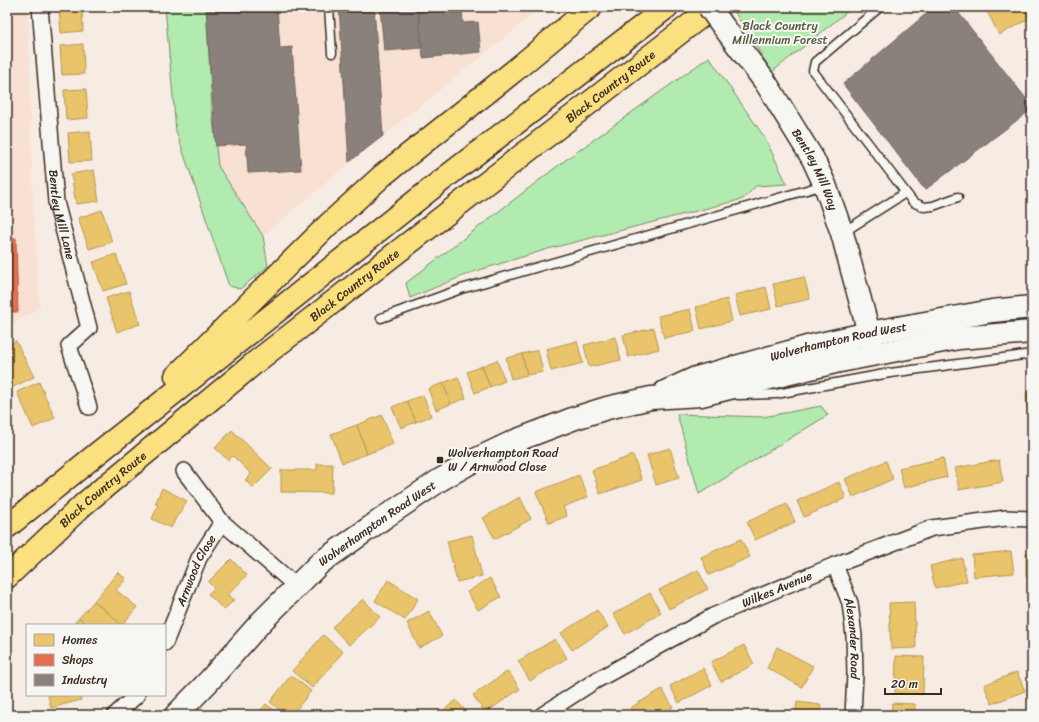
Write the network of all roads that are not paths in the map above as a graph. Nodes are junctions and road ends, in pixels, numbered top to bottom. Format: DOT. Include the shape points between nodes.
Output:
graph roads {
  1 [pos="40,7"];
  2 [pos="329,7"];
  3 [pos="591,7"];
  4 [pos="667,7"];
  5 [pos="709,7"];
  6 [pos="714,7"];
  7 [pos="880,7"];
  8 [pos="332,53"];
  9 [pos="825,185"];
  10 [pos="906,193"];
  11 [pos="958,198"];
  12 [pos="842,233"];
  13 [pos="1032,307"];
  14 [pos="381,318"];
  15 [pos="1032,332"];
  16 [pos="869,333"];
  17 [pos="875,354"];
  18 [pos="1032,354"];
  19 [pos="700,395"];
  20 [pos="651,398"];
  21 [pos="89,407"];
  22 [pos="98,453"];
  23 [pos="184,471"];
  24 [pos="1032,519"];
  25 [pos="222,522"];
  26 [pos="7,527"];
  27 [pos="835,565"];
  28 [pos="7,577"];
  29 [pos="296,586"];
  30 [pos="166,640"];
  31 [pos="133,697"];
  32 [pos="115,715"];
  33 [pos="176,715"];
  34 [pos="542,715"];
  35 [pos="853,715"];
  1 -- 21 [label="street, Bentley Mill Lane" via="56,202 89,328 69,346"];
  2 -- 8 [label="lane"];
  3 -- 22 [label="highway" via="383,175 328,225"];
  4 -- 22 [label="highway" via="446,177"];
  5 -- 9 [label="main road, Bentley Mill Way, bridge" via="770,90 813,159"];
  6 -- 28 [label="highway, Black Country Route" via="257,360 84,504"];
  7 -- 10 [label="lane" via="815,62 813,71"];
  9 -- 12 [label="main road, Bentley Mill Way"];
  9 -- 14 [label="lane" via="462,289"];
  10 -- 11 [label="lane" via="912,202 924,207"];
  10 -- 12 [label="lane"];
  12 -- 16 [label="main road, Bentley Mill Way"];
  13 -- 16 [label="main road, Wolverhampton Road West" via="992,311"];
  15 -- 17 [label="main road, Wolverhampton Road West" via="959,338"];
  16 -- 17 [label="main road, Bentley Mill Way"];
  16 -- 20 [label="main road, Wolverhampton Road West" via="807,347 696,378"];
  17 -- 19 [label="main road, Wolverhampton Road West"];
  18 -- 19 [label="lane" via="890,373 776,394"];
  19 -- 20 [label="main road, Wolverhampton Road West"];
  20 -- 29 [label="main road, Wolverhampton Road West" via="575,418 515,441 475,460 440,480 355,538 320,563"];
  22 -- 26 [label="highway"];
  23 -- 25 [label="street, Arnwood Close"];
  24 -- 27 [label="street, Wilkes Avenue" via="1006,518 932,528"];
  25 -- 29 [label="street, Arnwood Close"];
  25 -- 30 [label="street, Arnwood Close" via="198,558"];
  27 -- 34 [label="street, Wilkes Avenue" via="713,616 595,680"];
  27 -- 35 [label="street, Alexander Road" via="850,603 854,636"];
  29 -- 33 [label="main road, Wolverhampton Road West"];
  31 -- 32 [label="street"];
}
